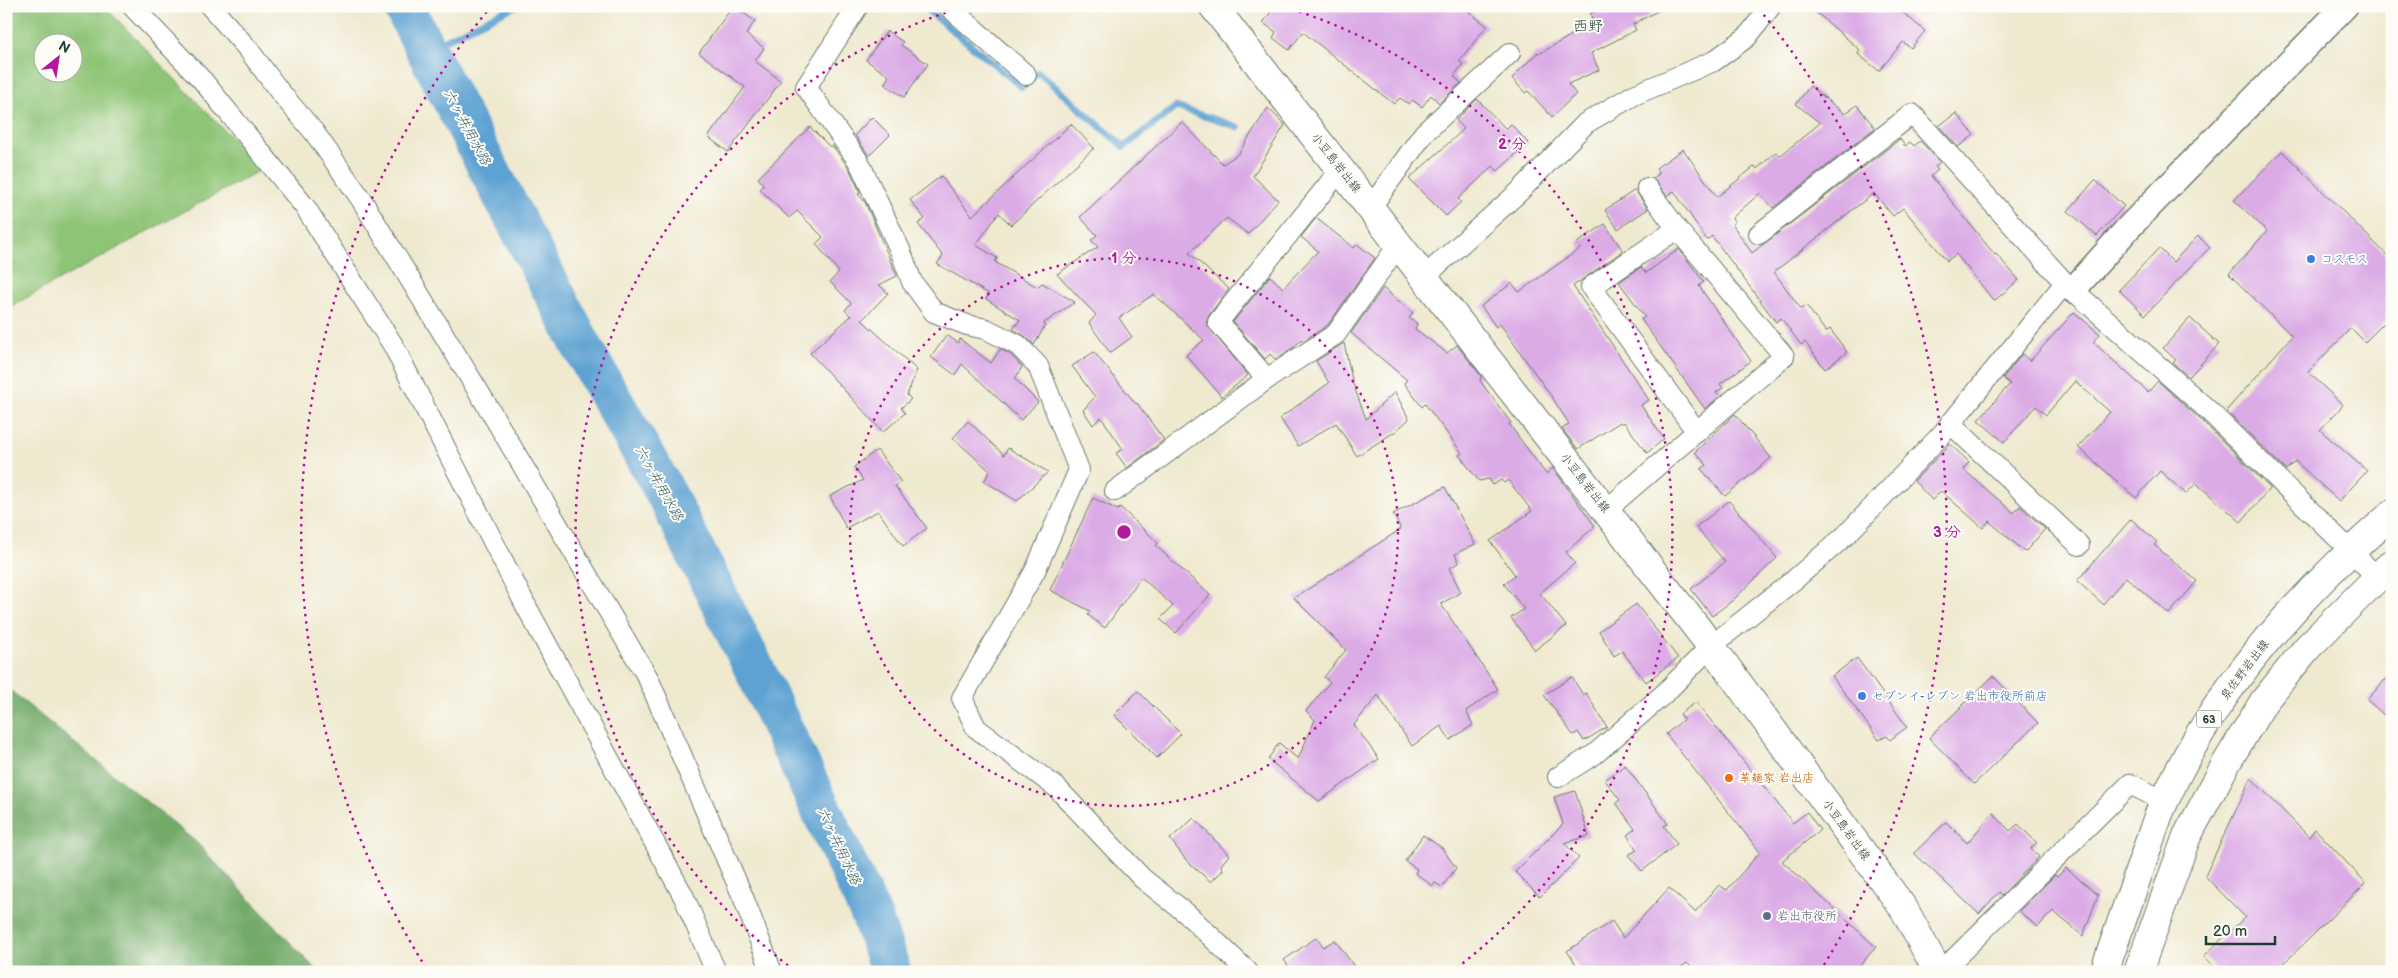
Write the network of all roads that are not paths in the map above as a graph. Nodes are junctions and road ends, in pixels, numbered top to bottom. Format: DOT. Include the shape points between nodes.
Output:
graph roads {
  1 [pos="132,6"];
  2 [pos="210,6"];
  3 [pos="858,6"];
  4 [pos="948,6"];
  5 [pos="1213,6"];
  6 [pos="1771,6"];
  7 [pos="2345,6"];
  8 [pos="1510,53"];
  9 [pos="1026,75"];
  10 [pos="1341,169"];
  11 [pos="1647,188"];
  12 [pos="1371,207"];
  13 [pos="1676,229"];
  14 [pos="1759,234"];
  15 [pos="1400,244"];
  16 [pos="1425,276"];
  17 [pos="2069,286"];
  18 [pos="1267,379"];
  19 [pos="1950,423"];
  20 [pos="1697,432"];
  21 [pos="1115,491"];
  22 [pos="1606,510"];
  23 [pos="2392,514"];
  24 [pos="2079,545"];
  25 [pos="2350,550"];
  26 [pos="2384,570"];
  27 [pos="1711,646"];
  28 [pos="1558,777"];
  29 [pos="2164,801"];
  30 [pos="716,972"];
  31 [pos="772,972"];
  32 [pos="1248,972"];
  33 [pos="1940,972"];
  34 [pos="2104,972"];
  35 [pos="2138,972"];
  1 -- 30 [label="street" via="204,81 305,208 393,345 526,606 684,897"];
  2 -- 31 [label="street" via="314,132 361,199 643,669 744,896"];
  3 -- 32 [label="street" via="806,87 858,162 912,282 934,312 986,329 1018,345 1038,366 1079,470 1034,571 962,698 976,728 1056,787 1142,878 1193,919"];
  4 -- 9 [label="street"];
  5 -- 10 [label="main road, 小豆島岩出線"];
  6 -- 16 [label="street" via="1747,38 1714,61 1634,95 1586,123 1519,192"];
  7 -- 17 [label="street"];
  8 -- 12 [label="street" via="1424,133"];
  10 -- 12 [label="main road, 小豆島岩出線"];
  10 -- 18 [label="street" via="1218,322"];
  11 -- 13 [label="street"];
  12 -- 15 [label="main road, 小豆島岩出線"];
  13 -- 20 [label="street" via="1784,356"];
  13 -- 20 [label="street" via="1591,287"];
  14 -- 17 [label="street" via="1912,114"];
  15 -- 16 [label="main road, 小豆島岩出線"];
  15 -- 18 [label="street" via="1336,334"];
  16 -- 22 [label="main road, 小豆島岩出線"];
  17 -- 19 [label="street"];
  17 -- 25 [label="street" via="2208,410"];
  18 -- 21 [label="street"];
  19 -- 24 [label="street"];
  19 -- 27 [label="street" via="1846,535"];
  20 -- 22 [label="street"];
  22 -- 27 [label="main road, 小豆島岩出線"];
  23 -- 25 [label="main road, 泉佐野岩出線 / 63"];
  25 -- 26 [label="street"];
  25 -- 29 [label="main road, 泉佐野岩出線 / 63" via="2280,624 2235,680 2195,740"];
  26 -- 35 [label="main road" via="2307,648 2264,701 2188,836"];
  27 -- 28 [label="street" via="1665,693 1595,754"];
  27 -- 33 [label="main road, 小豆島岩出線" via="1904,909"];
  29 -- 33 [label="street" via="2130,784"];
  29 -- 34 [label="main road, 泉佐野岩出線 / 63"];
}
